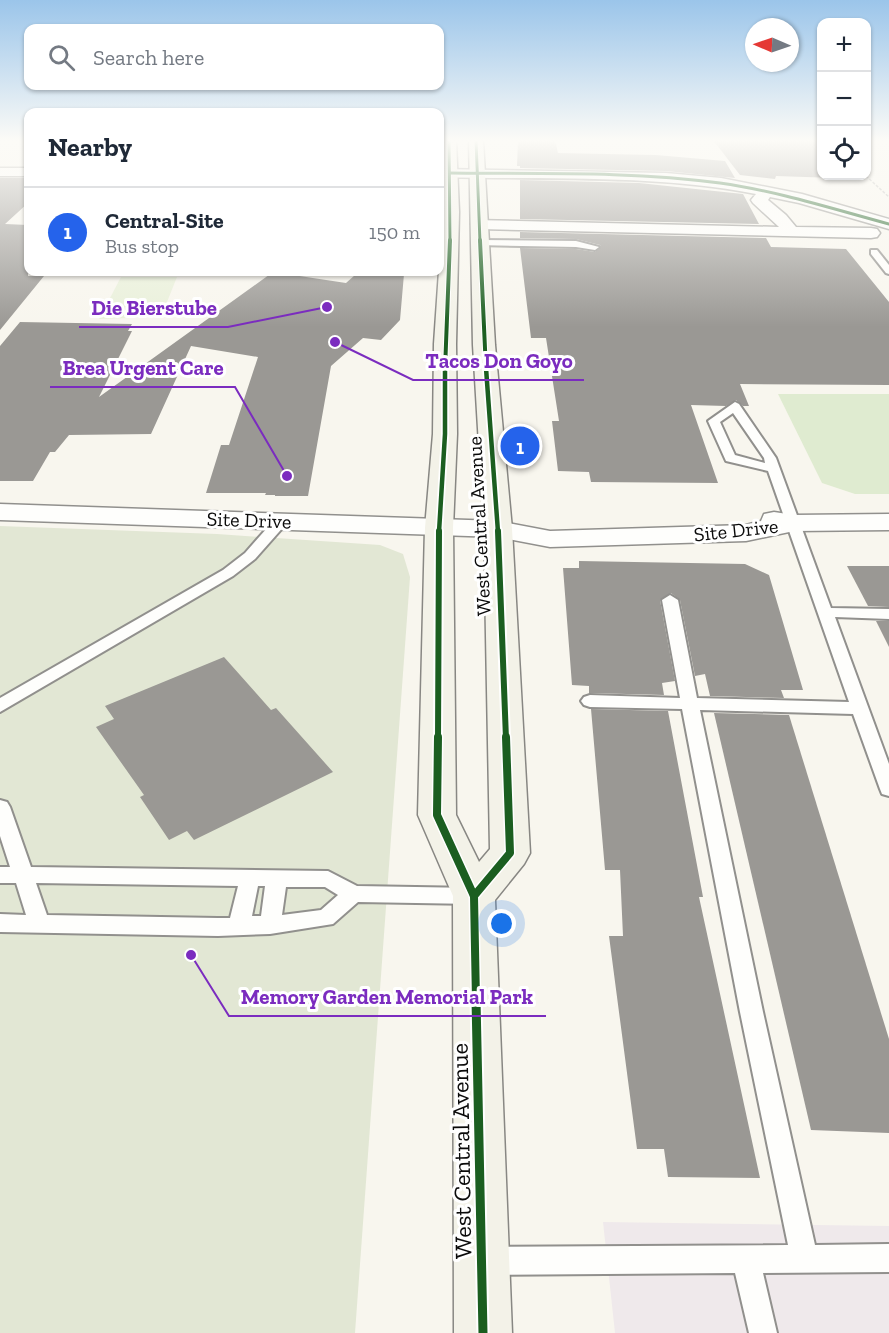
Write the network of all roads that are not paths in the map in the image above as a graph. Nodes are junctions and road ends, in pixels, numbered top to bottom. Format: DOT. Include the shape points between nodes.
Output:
graph roads {
  1 [pos="446,202"];
  2 [pos="478,202"];
  3 [pos="761,202"];
  4 [pos="809,202"];
  5 [pos="889,224"];
  6 [pos="790,232"];
  7 [pos="479,233"];
  8 [pos="871,233"];
  9 [pos="595,247"];
  10 [pos="874,252"];
  11 [pos="888,269"];
  12 [pos="774,469"];
  13 [pos="0,512"];
  14 [pos="281,521"];
  15 [pos="889,522"];
  16 [pos="794,523"];
  17 [pos="438,528"];
  18 [pos="498,529"];
  19 [pos="670,600"];
  20 [pos="825,612"];
  21 [pos="889,614"];
  22 [pos="590,701"];
  23 [pos="690,704"];
  24 [pos="0,706"];
  25 [pos="859,708"];
  26 [pos="889,789"];
  27 [pos="0,807"];
  28 [pos="0,875"];
  29 [pos="23,875"];
  30 [pos="250,878"];
  31 [pos="277,878"];
  32 [pos="354,894"];
  33 [pos="474,896"];
  34 [pos="0,923"];
  35 [pos="40,924"];
  36 [pos="270,925"];
  37 [pos="239,926"];
  38 [pos="804,1258"];
  39 [pos="889,1258"];
  40 [pos="746,1260"];
  41 [pos="481,1262"];
  42 [pos="483,1333"];
  43 [pos="763,1333"];
  1 -- 17 [label="main road, West Central Avenue" via="449,266 445,434"];
  2 -- 7 [label="main road, West Central Avenue"];
  3 -- 6 [label="street" via="785,220"];
  4 -- 5 [label="street"];
  6 -- 7 [label="street"];
  6 -- 8 [label="street"];
  7 -- 9 [label="lane"];
  7 -- 18 [label="main road, West Central Avenue"];
  10 -- 11 [label="lane"];
  12 -- 12 [label="lane" via="735,406 714,421 730,458"];
  12 -- 16 [label="lane"];
  13 -- 14 [label="street, Site Drive"];
  14 -- 17 [label="street, Site Drive"];
  14 -- 24 [label="lane" via="250,556 228,573"];
  15 -- 16 [label="street, Site Drive"];
  16 -- 18 [label="street, Site Drive" via="746,533 550,539"];
  16 -- 20 [label="lane"];
  17 -- 18 [label="street, Site Drive"];
  17 -- 33 [label="main road, West Central Avenue" via="437,815"];
  18 -- 33 [label="main road, West Central Avenue" via="510,853"];
  19 -- 23 [label="lane"];
  20 -- 21 [label="lane"];
  20 -- 25 [label="lane"];
  22 -- 23 [label="lane"];
  23 -- 25 [label="lane"];
  23 -- 38 [label="lane" via="763,1075"];
  25 -- 26 [label="lane"];
  27 -- 29 [label="lane"];
  28 -- 29 [label="lane"];
  29 -- 30 [label="lane"];
  29 -- 35 [label="lane"];
  30 -- 31 [label="lane"];
  30 -- 37 [label="lane"];
  31 -- 32 [label="lane" via="328,879"];
  31 -- 36 [label="lane"];
  32 -- 33 [label="lane"];
  32 -- 36 [label="lane" via="326,918"];
  33 -- 41 [label="main road, West Central Avenue"];
  34 -- 35 [label="lane"];
  35 -- 37 [label="lane"];
  36 -- 37 [label="lane"];
  38 -- 39 [label="lane"];
  38 -- 40 [label="lane"];
  40 -- 41 [label="lane"];
  40 -- 43 [label="lane"];
  41 -- 42 [label="main road, West Central Avenue"];
}
